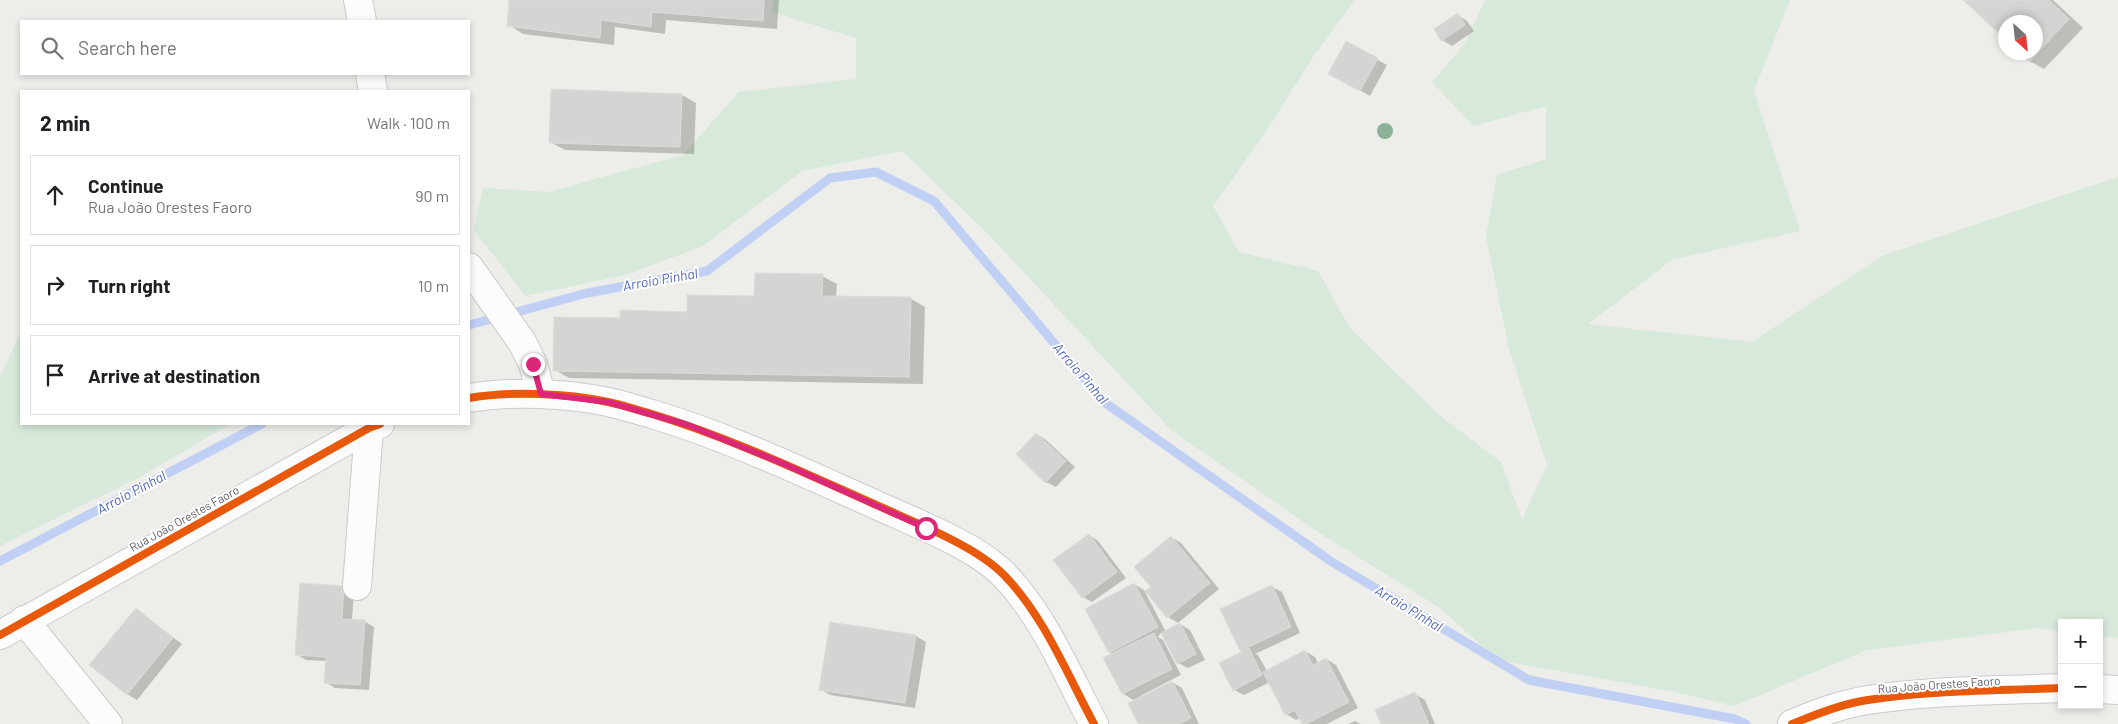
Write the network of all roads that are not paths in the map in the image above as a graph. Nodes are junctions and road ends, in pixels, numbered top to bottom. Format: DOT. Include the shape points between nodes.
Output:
graph roads {
  1 [pos="358,0"];
  2 [pos="362,20"];
  3 [pos="370,75"];
  4 [pos="373,90"];
  5 [pos="470,268"];
  6 [pos="541,394"];
  7 [pos="470,398"];
  8 [pos="374,426"];
  9 [pos="357,586"];
  10 [pos="24,620"];
  11 [pos="0,634"];
  12 [pos="2058,688"];
  13 [pos="2103,689"];
  14 [pos="2118,690"];
  15 [pos="108,724"];
  16 [pos="1094,724"];
  17 [pos="1792,724"];
  1 -- 2 [label="street"];
  3 -- 4 [label="street"];
  5 -- 6 [label="street" via="522,342 533,364"];
  6 -- 7 [label="street"];
  6 -- 16 [label="street" via="608,402 688,425 926,528 983,558 1004,575 1023,598"];
  8 -- 9 [label="street"];
  8 -- 10 [label="street, Rua João Orestes Faoro"];
  10 -- 11 [label="street, Rua João Orestes Faoro"];
  10 -- 15 [label="street"];
  12 -- 17 [label="street, Rua João Orestes Faoro" via="1867,700 1828,709"];
  13 -- 14 [label="street"];
}
